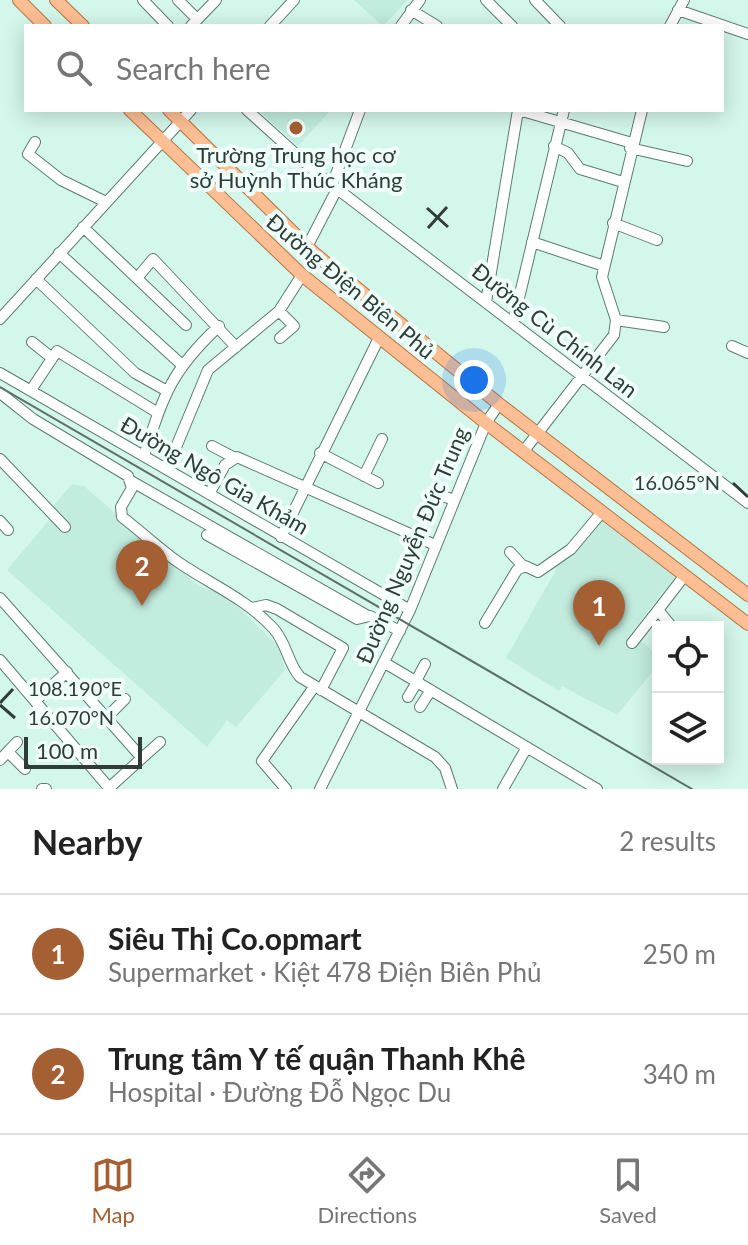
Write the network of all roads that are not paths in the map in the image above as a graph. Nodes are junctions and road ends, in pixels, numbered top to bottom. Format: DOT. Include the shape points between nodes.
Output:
graph roads {
  1 [pos="19,0"];
  2 [pos="56,0"];
  3 [pos="143,0"];
  4 [pos="178,0"];
  5 [pos="216,0"];
  6 [pos="294,0"];
  7 [pos="420,0"];
  8 [pos="486,0"];
  9 [pos="536,0"];
  10 [pos="681,5"];
  11 [pos="411,10"];
  12 [pos="194,23"];
  13 [pos="43,24"];
  14 [pos="81,24"];
  15 [pos="166,24"];
  16 [pos="272,24"];
  17 [pos="402,24"];
  18 [pos="434,24"];
  19 [pos="510,24"];
  20 [pos="558,24"];
  21 [pos="671,24"];
  22 [pos="748,34"];
  23 [pos="132,112"];
  24 [pos="171,112"];
  25 [pos="189,112"];
  26 [pos="249,112"];
  27 [pos="359,112"];
  28 [pos="518,112"];
  29 [pos="524,112"];
  30 [pos="563,112"];
  31 [pos="641,112"];
  32 [pos="180,122"];
  33 [pos="560,124"];
  34 [pos="162,141"];
  35 [pos="35,142"];
  36 [pos="631,145"];
  37 [pos="554,146"];
  38 [pos="687,161"];
  39 [pos="623,182"];
  40 [pos="334,187"];
  41 [pos="106,202"];
  42 [pos="613,223"];
  43 [pos="83,227"];
  44 [pos="657,240"];
  45 [pos="532,242"];
  46 [pos="307,247"];
  47 [pos="59,253"];
  48 [pos="604,266"];
  49 [pos="302,275"];
  50 [pos="137,278"];
  51 [pos="36,279"];
  52 [pos="486,302"];
  53 [pos="279,311"];
  54 [pos="0,319"];
  55 [pos="616,320"];
  56 [pos="513,323"];
  57 [pos="186,325"];
  58 [pos="219,326"];
  59 [pos="664,327"];
  60 [pos="280,338"];
  61 [pos="379,338"];
  62 [pos="32,342"];
  63 [pos="732,346"];
  64 [pos="236,347"];
  65 [pos="748,353"];
  66 [pos="52,358"];
  67 [pos="181,364"];
  68 [pos="0,373"];
  69 [pos="583,377"];
  70 [pos="31,390"];
  71 [pos="167,391"];
  72 [pos="0,393"];
  73 [pos="499,404"];
  74 [pos="158,413"];
  75 [pos="486,423"];
  76 [pos="537,434"];
  77 [pos="382,439"];
  78 [pos="212,446"];
  79 [pos="523,452"];
  80 [pos="320,453"];
  81 [pos="144,456"];
  82 [pos="233,457"];
  83 [pos="0,459"];
  84 [pos="167,469"];
  85 [pos="364,476"];
  86 [pos="131,481"];
  87 [pos="378,483"];
  88 [pos="304,485"];
  89 [pos="209,494"];
  90 [pos="437,494"];
  91 [pos="454,500"];
  92 [pos="748,503"];
  93 [pos="602,512"];
  94 [pos="654,523"];
  95 [pos="65,527"];
  96 [pos="207,535"];
  97 [pos="281,537"];
  98 [pos="640,541"];
  99 [pos="435,545"];
  100 [pos="510,552"];
  101 [pos="523,566"];
  102 [pos="685,575"];
  103 [pos="748,595"];
  104 [pos="0,598"];
  105 [pos="252,608"];
  106 [pos="410,610"];
  107 [pos="658,610"];
  108 [pos="368,616"];
  109 [pos="667,621"];
  110 [pos="485,623"];
  111 [pos="748,624"];
  112 [pos="400,631"];
  113 [pos="632,643"];
  114 [pos="1,663"];
  115 [pos="385,663"];
  116 [pos="425,664"];
  117 [pos="67,672"];
  118 [pos="416,682"];
  119 [pos="317,689"];
  120 [pos="431,690"];
  121 [pos="408,697"];
  122 [pos="125,699"];
  123 [pos="35,701"];
  124 [pos="420,707"];
  125 [pos="360,712"];
  126 [pos="107,717"];
  127 [pos="17,742"];
  128 [pos="160,742"];
  129 [pos="527,747"];
  130 [pos="4,756"];
  131 [pos="142,758"];
  132 [pos="25,769"];
  133 [pos="110,788"];
  134 [pos="323,788"];
  135 [pos="286,789"];
  136 [pos="452,789"];
  137 [pos="503,789"];
  138 [pos="597,789"];
  1 -- 13 [label="main road"];
  2 -- 14 [label="main road"];
  3 -- 15 [label="street"];
  4 -- 12 [label="street"];
  5 -- 12 [label="street"];
  6 -- 16 [label="street"];
  7 -- 11 [label="street"];
  8 -- 19 [label="street"];
  9 -- 20 [label="street"];
  10 -- 21 [label="street"];
  10 -- 22 [label="street"];
  11 -- 17 [label="street"];
  11 -- 18 [label="street"];
  23 -- 34 [label="main road, Đường Điện Biên Phủ"];
  24 -- 32 [label="main road, Đường Điện Biên Phủ"];
  25 -- 32 [label="street"];
  26 -- 40 [label="street, Đường Cù Chính Lan"];
  27 -- 40 [label="street"];
  28 -- 52 [label="street"];
  29 -- 33 [label="street"];
  30 -- 33 [label="street"];
  31 -- 36 [label="street"];
  32 -- 34 [label="street"];
  32 -- 46 [label="main road, Đường Điện Biên Phủ"];
  33 -- 36 [label="street"];
  33 -- 37 [label="street"];
  34 -- 41 [label="street"];
  34 -- 49 [label="main road, Đường Điện Biên Phủ"];
  35 -- 41 [label="street" via="28,154 61,180"];
  36 -- 38 [label="street"];
  36 -- 39 [label="street"];
  37 -- 39 [label="street" via="568,153 580,169"];
  37 -- 45 [label="street"];
  39 -- 42 [label="street"];
  40 -- 46 [label="street"];
  40 -- 52 [label="street, Đường Cù Chính Lan"];
  41 -- 43 [label="street"];
  42 -- 44 [label="street"];
  42 -- 48 [label="street"];
  43 -- 47 [label="street"];
  43 -- 50 [label="street"];
  45 -- 48 [label="street"];
  45 -- 56 [label="street"];
  46 -- 73 [label="main road, Đường Điện Biên Phủ"];
  47 -- 51 [label="street"];
  47 -- 67 [label="street"];
  48 -- 55 [label="street" via="602,282"];
  49 -- 53 [label="street"];
  49 -- 61 [label="main road, Đường Điện Biên Phủ"];
  50 -- 57 [label="street"];
  50 -- 58 [label="street" via="153,259"];
  51 -- 54 [label="street"];
  51 -- 71 [label="street" via="135,373"];
  52 -- 56 [label="street, Đường Cù Chính Lan"];
  53 -- 60 [label="street" via="294,326"];
  53 -- 64 [label="street"];
  55 -- 59 [label="street"];
  55 -- 69 [label="street" via="614,335"];
  56 -- 69 [label="street, Đường Cù Chính Lan"];
  58 -- 64 [label="street"];
  58 -- 67 [label="street"];
  61 -- 75 [label="main road, Đường Điện Biên Phủ"];
  61 -- 80 [label="street"];
  62 -- 66 [label="street"];
  63 -- 65 [label="street"];
  64 -- 84 [label="street" via="208,370"];
  66 -- 70 [label="street"];
  66 -- 74 [label="street" via="57,351"];
  67 -- 71 [label="street"];
  68 -- 70 [label="street, Đường Ngô Gia Khảm"];
  69 -- 76 [label="street"];
  69 -- 92 [label="street, Đường Cù Chính Lan"];
  70 -- 81 [label="street, Đường Ngô Gia Khảm"];
  71 -- 74 [label="street"];
  72 -- 86 [label="street"];
  73 -- 75 [label="street, Đường Nguyễn Đức Trung"];
  73 -- 76 [label="main road, Đường Điện Biên Phủ"];
  74 -- 81 [label="street"];
  75 -- 79 [label="main road, Đường Điện Biên Phủ"];
  75 -- 91 [label="street, Đường Nguyễn Đức Trung"];
  76 -- 79 [label="street"];
  76 -- 94 [label="main road, Đường Điện Biên Phủ"];
  77 -- 85 [label="street"];
  78 -- 82 [label="street"];
  79 -- 93 [label="main road, Đường Điện Biên Phủ"];
  80 -- 85 [label="street"];
  80 -- 88 [label="street"];
  81 -- 84 [label="street, Đường Ngô Gia Khảm"];
  82 -- 88 [label="street"];
  82 -- 89 [label="street"];
  83 -- 95 [label="street"];
  84 -- 89 [label="street, Đường Ngô Gia Khảm"];
  85 -- 87 [label="street"];
  86 -- 105 [label="street" via="122,517 180,563"];
  86 -- 108 [label="street"];
  88 -- 97 [label="street"];
  88 -- 99 [label="street"];
  89 -- 97 [label="street, Đường Ngô Gia Khảm"];
  90 -- 91 [label="street"];
  91 -- 99 [label="street, Đường Nguyễn Đức Trung"];
  93 -- 98 [label="main road, Đường Điện Biên Phủ"];
  93 -- 101 [label="street" via="552,564 538,572"];
  94 -- 98 [label="main road"];
  94 -- 103 [label="main road, Đường Điện Biên Phủ"];
  96 -- 108 [label="street" via="357,619"];
  97 -- 106 [label="street, Đường Ngô Gia Khảm"];
  98 -- 102 [label="main road, Đường Điện Biên Phủ"];
  99 -- 106 [label="street, Đường Nguyễn Đức Trung"];
  100 -- 101 [label="street"];
  101 -- 110 [label="street"];
  102 -- 107 [label="street"];
  102 -- 111 [label="main road, Đường Điện Biên Phủ"];
  104 -- 117 [label="street"];
  105 -- 119 [label="street" via="281,637 292,669"];
  105 -- 119 [label="street" via="277,609 343,648"];
  106 -- 112 [label="street, Đường Nguyễn Đức Trung"];
  107 -- 109 [label="street"];
  107 -- 113 [label="street"];
  108 -- 112 [label="street"];
  112 -- 115 [label="street, Đường Nguyễn Đức Trung"];
  114 -- 123 [label="street"];
  115 -- 118 [label="street"];
  115 -- 125 [label="street, Đường Nguyễn Đức Trung"];
  116 -- 118 [label="street"];
  117 -- 123 [label="street"];
  117 -- 126 [label="street"];
  118 -- 120 [label="street"];
  118 -- 121 [label="street"];
  119 -- 125 [label="street"];
  119 -- 135 [label="street" via="262,761"];
  120 -- 124 [label="street"];
  120 -- 129 [label="street"];
  122 -- 126 [label="street"];
  123 -- 133 [label="street"];
  125 -- 134 [label="street, Đường Nguyễn Đức Trung"];
  125 -- 136 [label="street" via="435,757"];
  126 -- 131 [label="street"];
  127 -- 130 [label="street"];
  128 -- 131 [label="street"];
  129 -- 137 [label="street"];
  129 -- 138 [label="street"];
  130 -- 132 [label="street"];
  131 -- 133 [label="street"];
}
